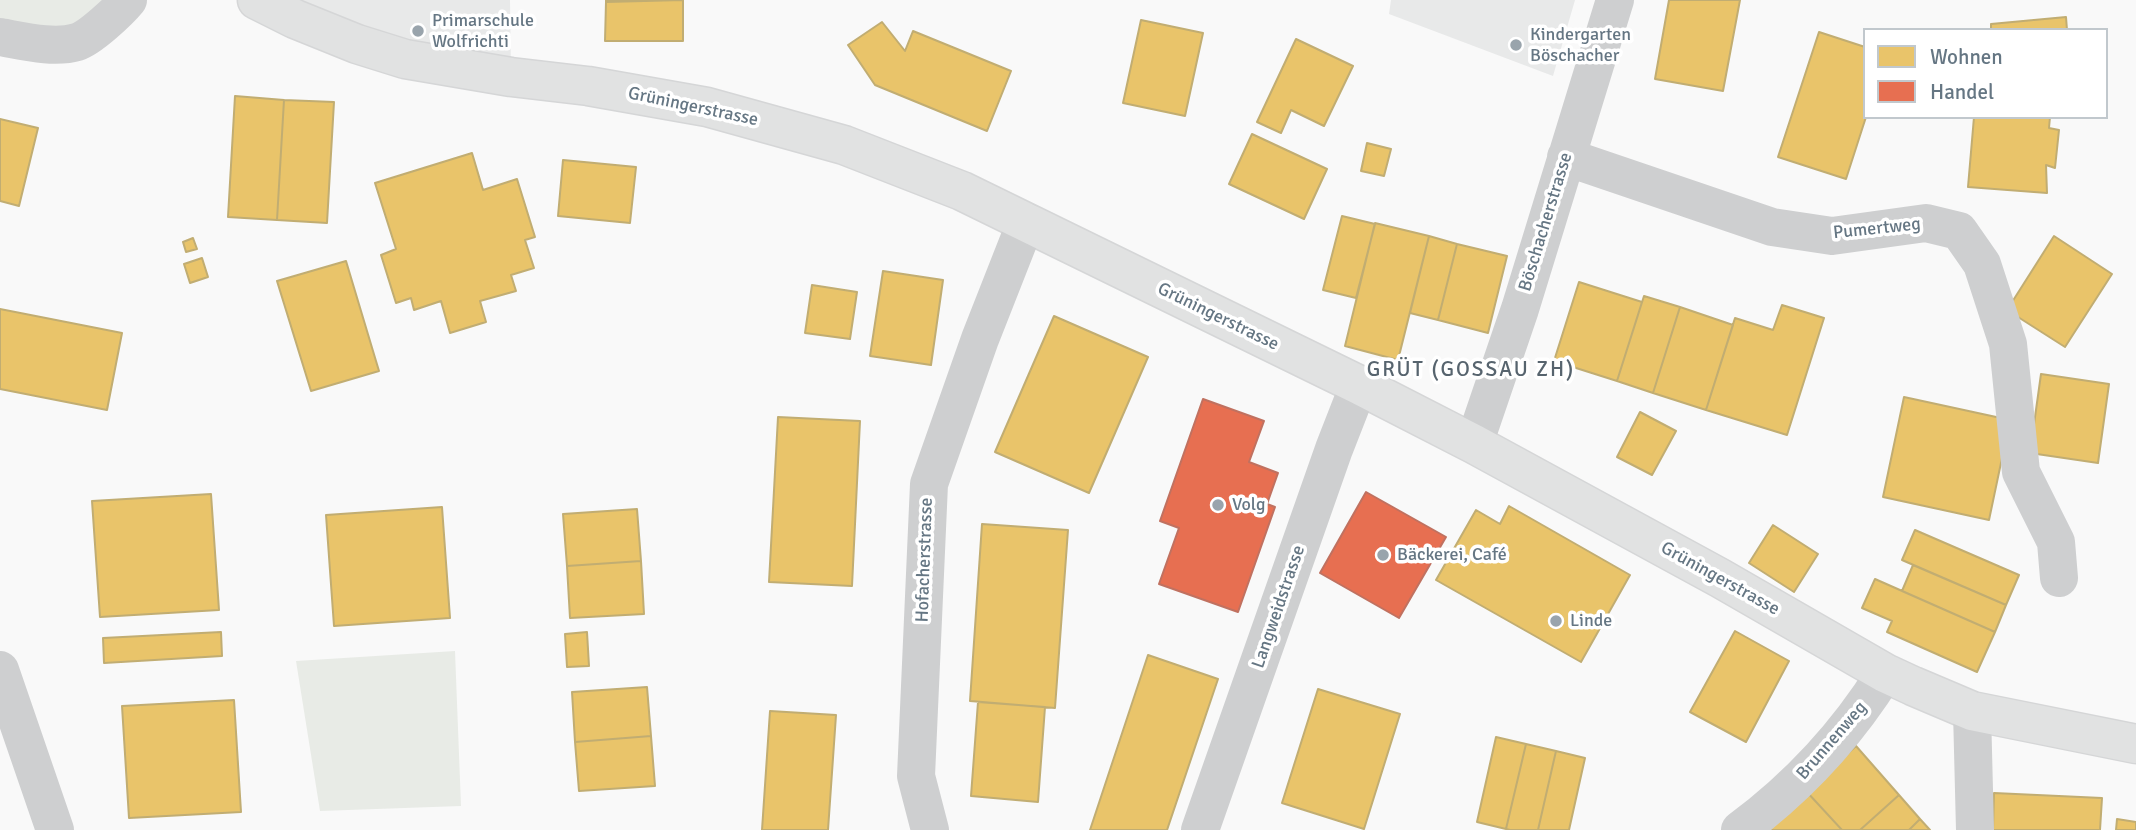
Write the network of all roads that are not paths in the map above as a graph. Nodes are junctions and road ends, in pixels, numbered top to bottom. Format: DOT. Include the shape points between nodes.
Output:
graph roads {
  1 [pos="128,0"];
  2 [pos="257,0"];
  3 [pos="1615,0"];
  4 [pos="0,37"];
  5 [pos="1566,157"];
  6 [pos="1026,222"];
  7 [pos="1359,385"];
  8 [pos="1474,444"];
  9 [pos="2059,578"];
  10 [pos="0,670"];
  11 [pos="1885,673"];
  12 [pos="1972,711"];
  13 [pos="2136,744"];
  14 [pos="14,757"];
  15 [pos="55,830"];
  16 [pos="930,830"];
  17 [pos="1200,830"];
  18 [pos="1740,830"];
  19 [pos="1975,830"];
  1 -- 4 [label="street" via="78,42 40,44"];
  2 -- 6 [label="main road, Grüningerstrasse" via="357,44 405,59 707,107 802,132 950,187"];
  3 -- 5 [label="street, Böschacherstrasse"];
  5 -- 8 [label="street, Böschacherstrasse"];
  5 -- 9 [label="street, Pumertweg" via="1772,227 1832,236 1926,223 1959,231 1982,264 2008,344 2021,472 2056,542"];
  6 -- 7 [label="main road, Grüningerstrasse"];
  6 -- 16 [label="street, Hofacherstrasse" via="929,484 916,776"];
  7 -- 8 [label="main road, Grüningerstrasse"];
  7 -- 17 [label="street, Langweidstrasse"];
  8 -- 11 [label="main road, Grüningerstrasse"];
  10 -- 14 [label="street"];
  11 -- 12 [label="main road, Grüningerstrasse"];
  11 -- 18 [label="street, Brunnenweg" via="1810,772"];
  12 -- 13 [label="main road, Grüningerstrasse"];
  12 -- 19 [label="street"];
  14 -- 15 [label="street"];
}
